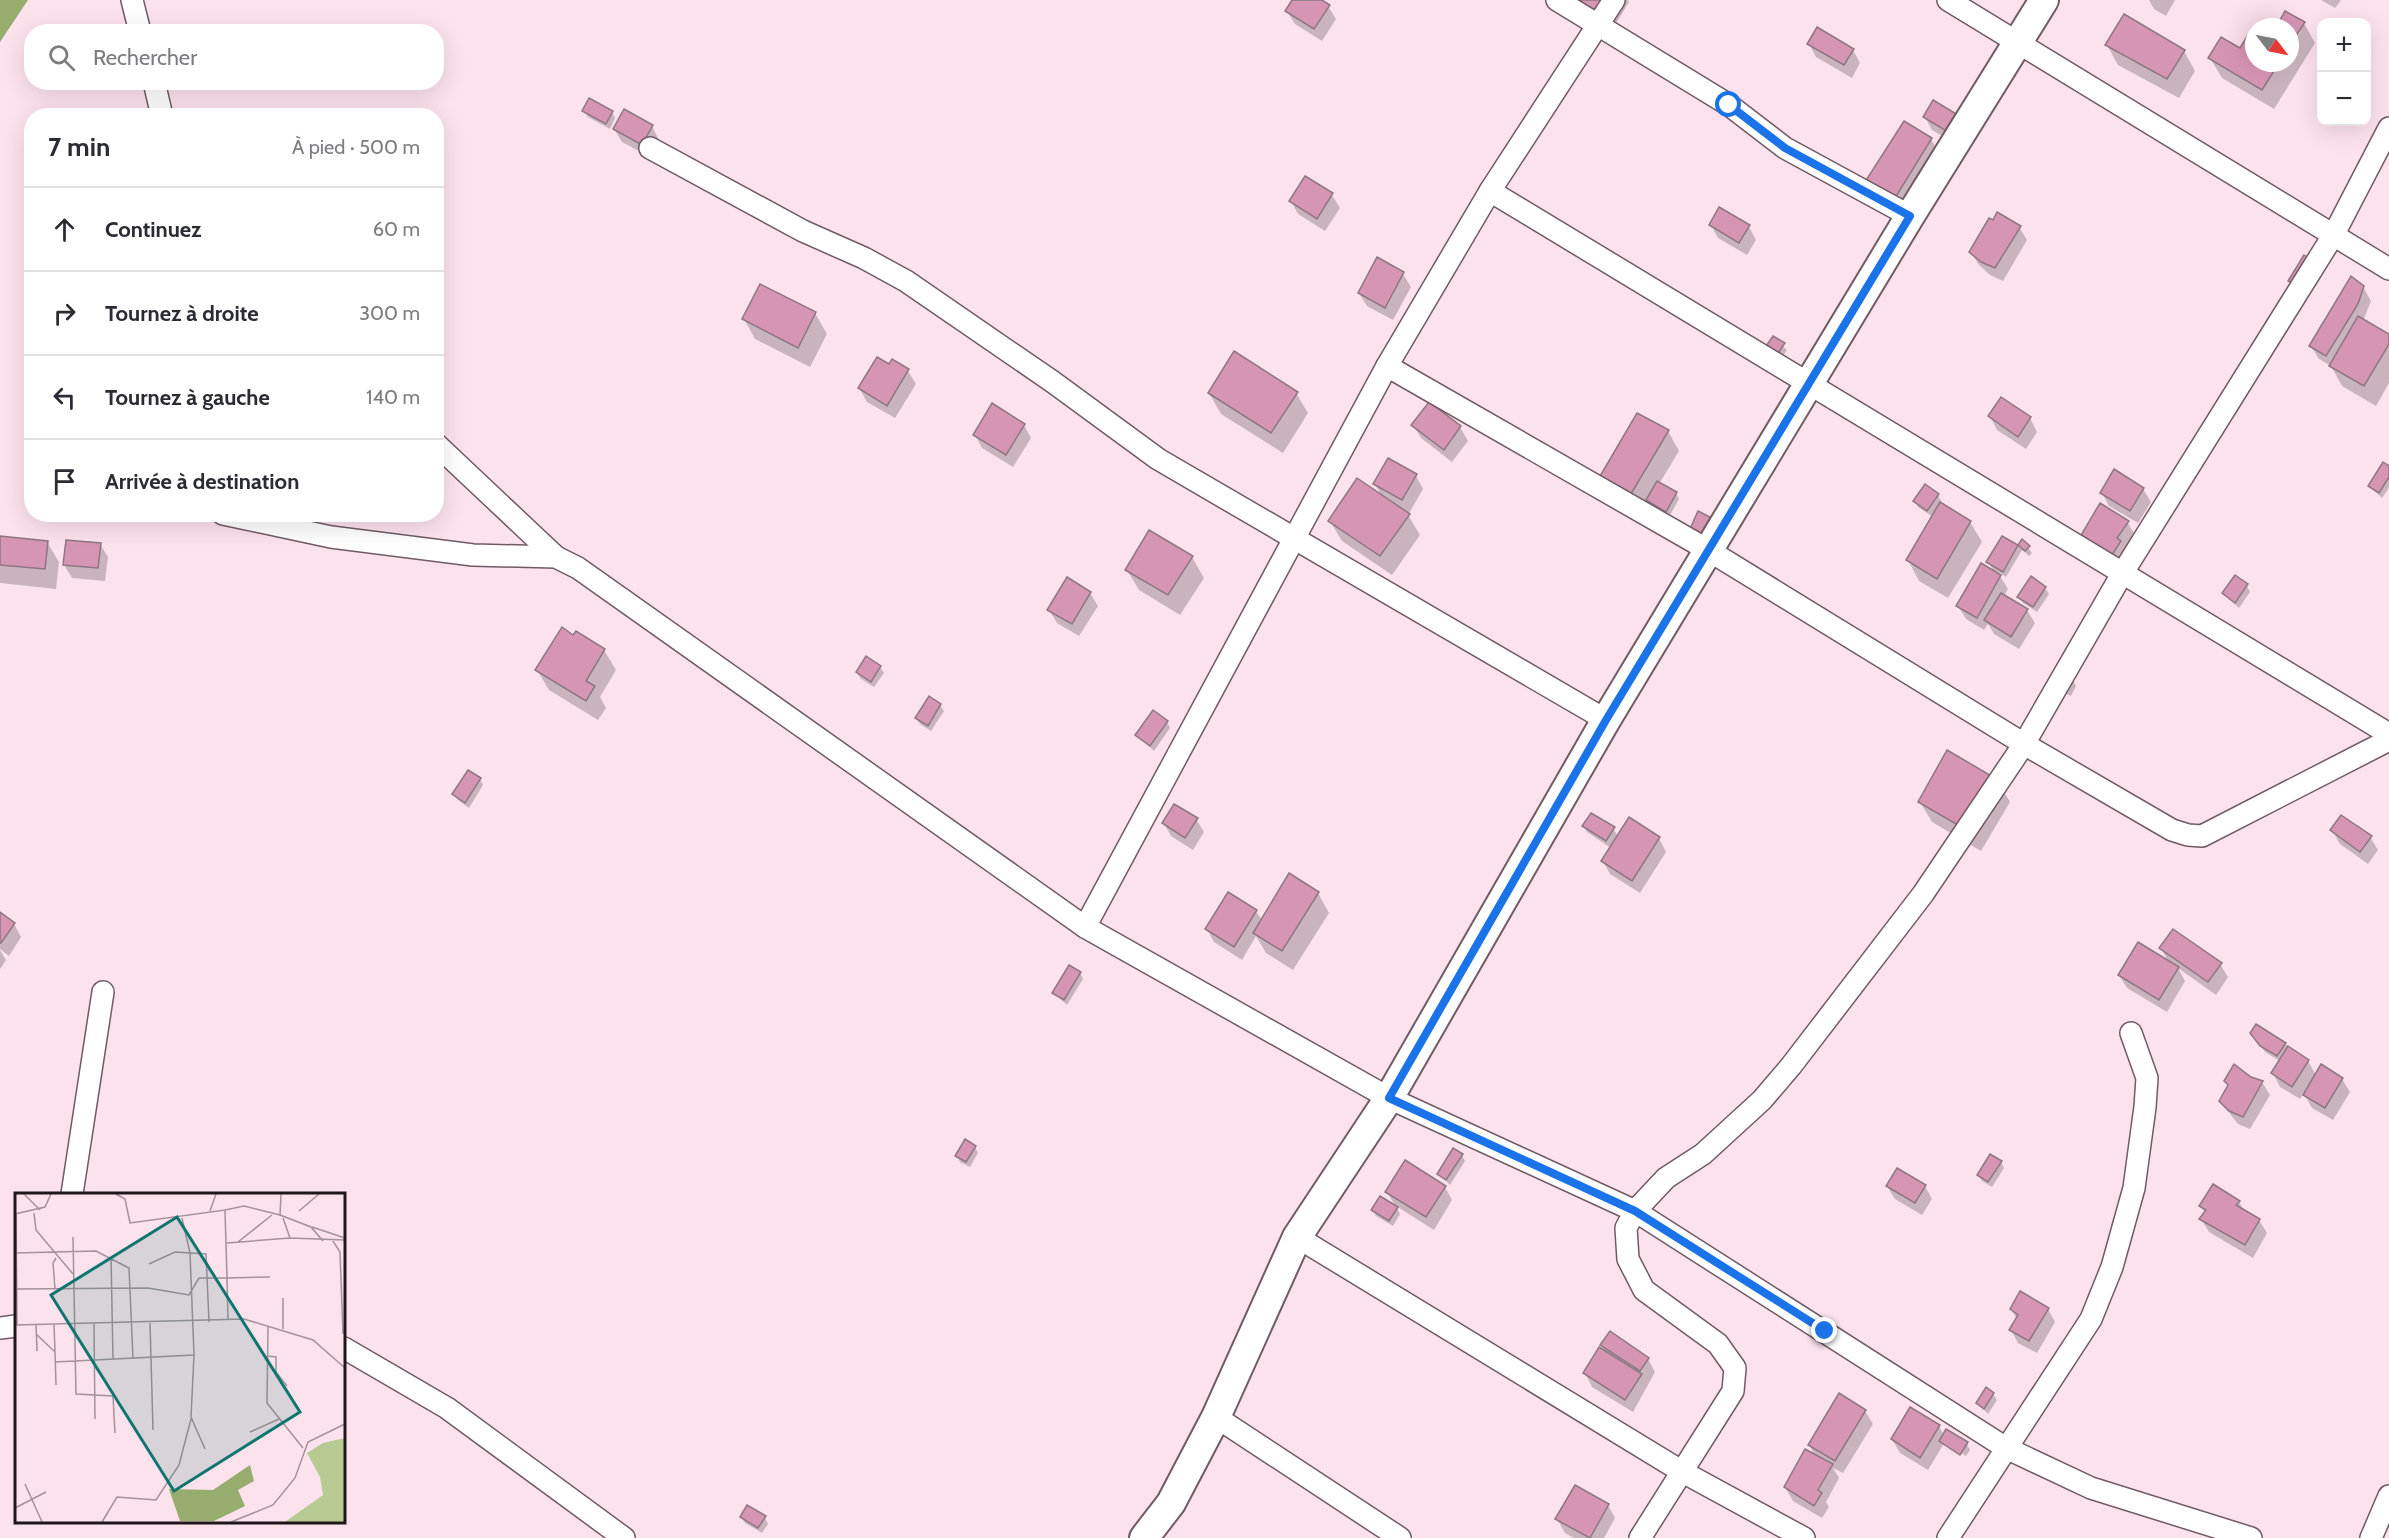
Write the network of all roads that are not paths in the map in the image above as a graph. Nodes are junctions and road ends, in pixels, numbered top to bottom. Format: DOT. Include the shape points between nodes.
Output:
graph roads {
  1 [pos="132,0"];
  2 [pos="1557,0"];
  3 [pos="1614,0"];
  4 [pos="1948,0"];
  5 [pos="2044,0"];
  6 [pos="138,24"];
  7 [pos="1600,25"];
  8 [pos="2018,42"];
  9 [pos="156,90"];
  10 [pos="160,108"];
  11 [pos="2389,128"];
  12 [pos="650,148"];
  13 [pos="1490,191"];
  14 [pos="1910,216"];
  15 [pos="2334,234"];
  16 [pos="2389,269"];
  17 [pos="1387,366"];
  18 [pos="1809,386"];
  19 [pos="444,452"];
  20 [pos="261,522"];
  21 [pos="1294,538"];
  22 [pos="1708,550"];
  23 [pos="556,557"];
  24 [pos="2122,574"];
  25 [pos="1606,720"];
  26 [pos="2389,734"];
  27 [pos="2389,740"];
  28 [pos="2024,744"];
  29 [pos="1085,927"];
  30 [pos="104,992"];
  31 [pos="2131,1033"];
  32 [pos="1389,1098"];
  33 [pos="72,1193"];
  34 [pos="1635,1211"];
  35 [pos="1297,1237"];
  36 [pos="15,1326"];
  37 [pos="0,1328"];
  38 [pos="345,1349"];
  39 [pos="1216,1417"];
  40 [pos="2006,1448"];
  41 [pos="1681,1472"];
  42 [pos="2389,1496"];
  43 [pos="624,1538"];
  44 [pos="1144,1538"];
  45 [pos="1400,1538"];
  46 [pos="1640,1538"];
  47 [pos="1804,1538"];
  48 [pos="1948,1538"];
  49 [pos="2251,1538"];
  50 [pos="2371,1538"];
  1 -- 6 [label="street"];
  2 -- 7 [label="street"];
  3 -- 7 [label="street"];
  4 -- 8 [label="street"];
  5 -- 8 [label="street"];
  7 -- 13 [label="street"];
  7 -- 14 [label="street" via="1729,105 1785,148"];
  8 -- 14 [label="street"];
  8 -- 15 [label="street"];
  9 -- 10 [label="street"];
  11 -- 15 [label="street"];
  12 -- 21 [label="street" via="803,231 906,281 1158,459"];
  13 -- 17 [label="street"];
  13 -- 18 [label="street"];
  14 -- 18 [label="street"];
  15 -- 16 [label="street"];
  15 -- 24 [label="street"];
  17 -- 21 [label="street"];
  17 -- 22 [label="street"];
  18 -- 22 [label="street"];
  18 -- 24 [label="street"];
  19 -- 23 [label="street"];
  20 -- 23 [label="street" via="331,537 473,555"];
  21 -- 25 [label="street"];
  21 -- 29 [label="street"];
  22 -- 25 [label="street"];
  22 -- 28 [label="street"];
  23 -- 29 [label="street" via="578,568"];
  24 -- 26 [label="street"];
  24 -- 28 [label="street"];
  25 -- 32 [label="street"];
  27 -- 28 [label="street" via="2202,836 2172,830"];
  28 -- 34 [label="street" via="1923,894 1791,1066 1754,1108 1703,1154 1666,1178"];
  29 -- 32 [label="street"];
  30 -- 33 [label="street"];
  31 -- 40 [label="street" via="2147,1078 2145,1107 2134,1188 2112,1267 2091,1319"];
  32 -- 34 [label="street"];
  32 -- 35 [label="street"];
  34 -- 40 [label="street"];
  34 -- 41 [label="street" via="1626,1228 1628,1259 1644,1290 1718,1344 1735,1368 1733,1392"];
  35 -- 39 [label="street"];
  35 -- 41 [label="street"];
  36 -- 37 [label="street"];
  38 -- 43 [label="street" via="447,1408"];
  39 -- 44 [label="street" via="1171,1503"];
  39 -- 45 [label="street"];
  40 -- 48 [label="street"];
  40 -- 49 [label="street" via="2091,1488"];
  41 -- 46 [label="street"];
  41 -- 47 [label="street"];
  42 -- 50 [label="street"];
}
